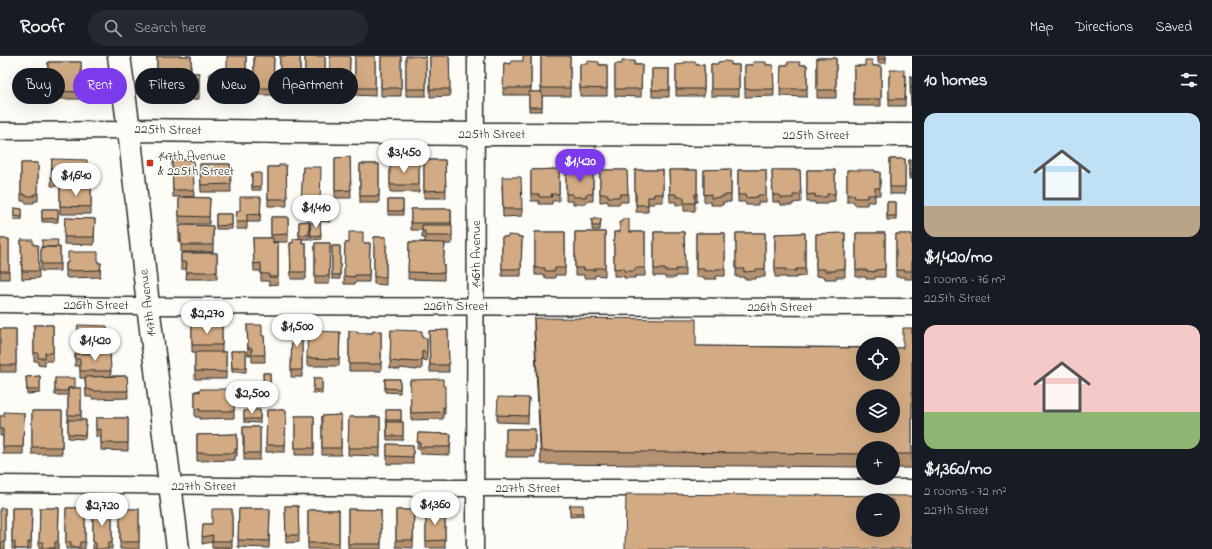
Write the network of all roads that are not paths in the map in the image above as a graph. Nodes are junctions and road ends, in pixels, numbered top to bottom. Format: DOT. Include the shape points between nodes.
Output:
graph roads {
  1 [pos="119,56"];
  2 [pos="476,56"];
  3 [pos="129,130"];
  4 [pos="0,131"];
  5 [pos="476,134"];
  6 [pos="912,135"];
  7 [pos="0,304"];
  8 [pos="148,305"];
  9 [pos="476,306"];
  10 [pos="912,307"];
  11 [pos="0,484"];
  12 [pos="170,486"];
  13 [pos="475,488"];
  14 [pos="912,488"];
  15 [pos="178,549"];
  16 [pos="475,549"];
  1 -- 3 [label="street, 147th Avenue"];
  2 -- 5 [label="street, 146th Avenue"];
  3 -- 4 [label="street, 225th Street"];
  3 -- 5 [label="street, 225th Street"];
  3 -- 8 [label="street, 147th Avenue"];
  5 -- 6 [label="street, 225th Street"];
  5 -- 9 [label="street, 146th Avenue"];
  7 -- 8 [label="street, 226th Street"];
  8 -- 9 [label="street, 226th Street"];
  8 -- 12 [label="street, 147th Avenue"];
  9 -- 10 [label="street, 226th Street"];
  9 -- 13 [label="street, 146th Avenue"];
  11 -- 12 [label="street, 227th Street"];
  12 -- 13 [label="street, 227th Street"];
  12 -- 15 [label="street, 147th Avenue"];
  13 -- 14 [label="street, 227th Street"];
  13 -- 16 [label="street, 146th Avenue"];
}
